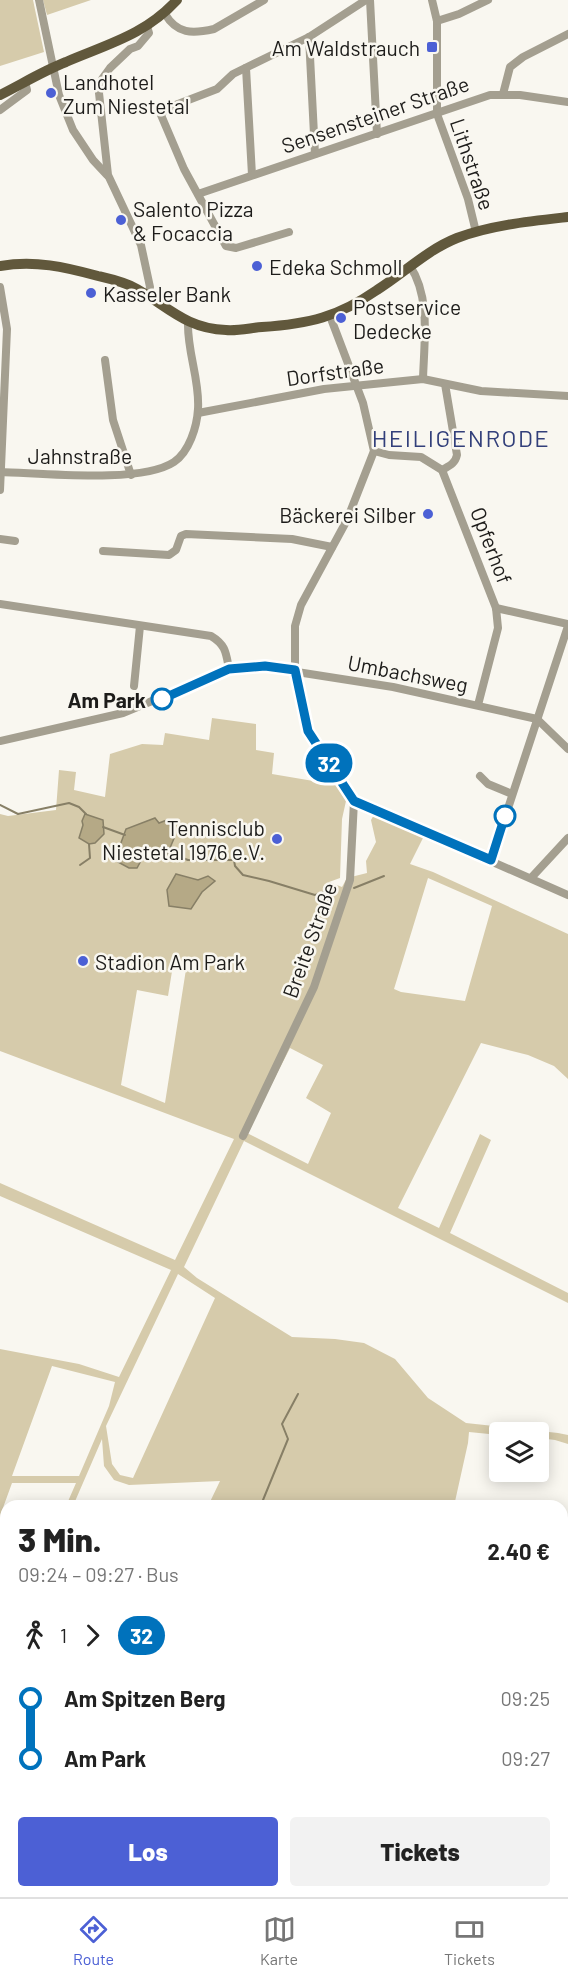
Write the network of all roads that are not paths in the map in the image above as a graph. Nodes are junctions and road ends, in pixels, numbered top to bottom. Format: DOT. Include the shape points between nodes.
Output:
graph roads {
  1 [pos="39,0"];
  2 [pos="177,0"];
  3 [pos="264,0"];
  4 [pos="366,0"];
  5 [pos="370,0"];
  6 [pos="432,0"];
  7 [pos="488,0"];
  8 [pos="165,14"];
  9 [pos="437,21"];
  10 [pos="147,27"];
  11 [pos="568,34"];
  12 [pos="309,37"];
  13 [pos="54,67"];
  14 [pos="246,68"];
  15 [pos="25,82"];
  16 [pos="503,94"];
  17 [pos="0,95"];
  18 [pos="568,102"];
  19 [pos="0,110"];
  20 [pos="437,114"];
  21 [pos="377,134"];
  22 [pos="315,154"];
  23 [pos="108,175"];
  24 [pos="252,175"];
  25 [pos="198,194"];
  26 [pos="568,217"];
  27 [pos="289,232"];
  28 [pos="477,232"];
  29 [pos="0,266"];
  30 [pos="410,266"];
  31 [pos="0,287"];
  32 [pos="148,296"];
  33 [pos="330,316"];
  34 [pos="188,322"];
  35 [pos="105,360"];
  36 [pos="423,379"];
  37 [pos="355,384"];
  38 [pos="445,384"];
  39 [pos="568,396"];
  40 [pos="198,413"];
  41 [pos="374,451"];
  42 [pos="442,471"];
  43 [pos="1,472"];
  44 [pos="131,475"];
  45 [pos="0,490"];
  46 [pos="0,539"];
  47 [pos="15,541"];
  48 [pos="332,547"];
  49 [pos="103,551"];
  50 [pos="0,604"];
  51 [pos="496,608"];
  52 [pos="568,625"];
  53 [pos="140,626"];
  54 [pos="229,669"];
  55 [pos="295,670"];
  56 [pos="134,686"];
  57 [pos="478,705"];
  58 [pos="537,719"];
  59 [pos="0,741"];
  60 [pos="568,749"];
  61 [pos="480,776"];
  62 [pos="512,794"];
  63 [pos="354,801"];
  64 [pos="568,838"];
  65 [pos="491,860"];
  66 [pos="531,878"];
  67 [pos="568,895"];
  68 [pos="243,1136"];
  1 -- 13 [label="street"];
  2 -- 8 [label="main road"];
  3 -- 8 [label="street" via="205,31 180,31"];
  4 -- 12 [label="street"];
  5 -- 21 [label="street"];
  6 -- 9 [label="street, Lithstraße"];
  7 -- 9 [label="street"];
  8 -- 10 [label="main road"];
  9 -- 20 [label="street, Lithstraße"];
  10 -- 13 [label="main road"];
  10 -- 23 [label="street" via="149,33 138,46 122,56 102,79 99,93"];
  11 -- 16 [label="street" via="510,67"];
  12 -- 14 [label="street"];
  12 -- 22 [label="street"];
  13 -- 15 [label="main road"];
  13 -- 23 [label="street" via="59,95 73,130"];
  14 -- 24 [label="street"];
  14 -- 25 [label="street" via="217,89 165,109 161,115"];
  15 -- 17 [label="main road"];
  15 -- 19 [label="street" via="27,90"];
  16 -- 18 [label="street, Sensensteiner Straße"];
  16 -- 20 [label="street, Sensensteiner Straße" via="479,98"];
  20 -- 21 [label="street, Sensensteiner Straße"];
  20 -- 28 [label="street, Lithstraße"];
  21 -- 22 [label="street, Sensensteiner Straße"];
  22 -- 24 [label="street, Sensensteiner Straße"];
  23 -- 32 [label="street" via="141,245 150,288"];
  24 -- 25 [label="street, Sensensteiner Straße"];
  25 -- 27 [label="street" via="229,248"];
  26 -- 28 [label="main road"];
  28 -- 30 [label="main road" via="438,248"];
  29 -- 32 [label="main road" via="21,262 60,266 120,282"];
  30 -- 33 [label="main road" via="378,290"];
  30 -- 36 [label="street" via="423,307"];
  31 -- 43 [label="street" via="7,329"];
  32 -- 34 [label="main road"];
  33 -- 34 [label="main road" via="293,325 226,330"];
  33 -- 37 [label="street"];
  34 -- 40 [label="street"];
  35 -- 44 [label="street" via="113,420"];
  36 -- 37 [label="street, Dorfstraße"];
  36 -- 38 [label="street, Dorfstraße"];
  37 -- 40 [label="street, Dorfstraße"];
  37 -- 41 [label="street"];
  38 -- 39 [label="street, Dorfstraße" via="481,391"];
  38 -- 42 [label="street" via="457,455 453,464"];
  40 -- 44 [label="street, Jahnstraße" via="187,448 174,462"];
  41 -- 42 [label="street" via="421,457"];
  41 -- 48 [label="street"];
  42 -- 51 [label="street, Opferhof"];
  43 -- 44 [label="street, Jahnstraße"];
  43 -- 45 [label="street"];
  46 -- 47 [label="street"];
  48 -- 49 [label="street" via="292,539 186,534 169,555"];
  48 -- 55 [label="street" via="301,605 295,626"];
  50 -- 53 [label="street"];
  51 -- 52 [label="street"];
  51 -- 57 [label="street, Opferhof" via="498,628"];
  52 -- 58 [label="street"];
  53 -- 54 [label="street" via="212,636 222,642"];
  53 -- 56 [label="street"];
  54 -- 55 [label="street, Umbachsweg" via="265,666"];
  54 -- 59 [label="street, Umbachsweg" via="123,713"];
  55 -- 57 [label="street, Umbachsweg"];
  55 -- 63 [label="street" via="308,731"];
  57 -- 58 [label="street, Umbachsweg"];
  58 -- 60 [label="street"];
  58 -- 62 [label="street"];
  61 -- 62 [label="street" via="488,784"];
  62 -- 65 [label="street"];
  63 -- 65 [label="street"];
  63 -- 68 [label="street, Breite Straße" via="351,880 328,952"];
  64 -- 66 [label="street"];
  65 -- 66 [label="street"];
  66 -- 67 [label="street"];
}
